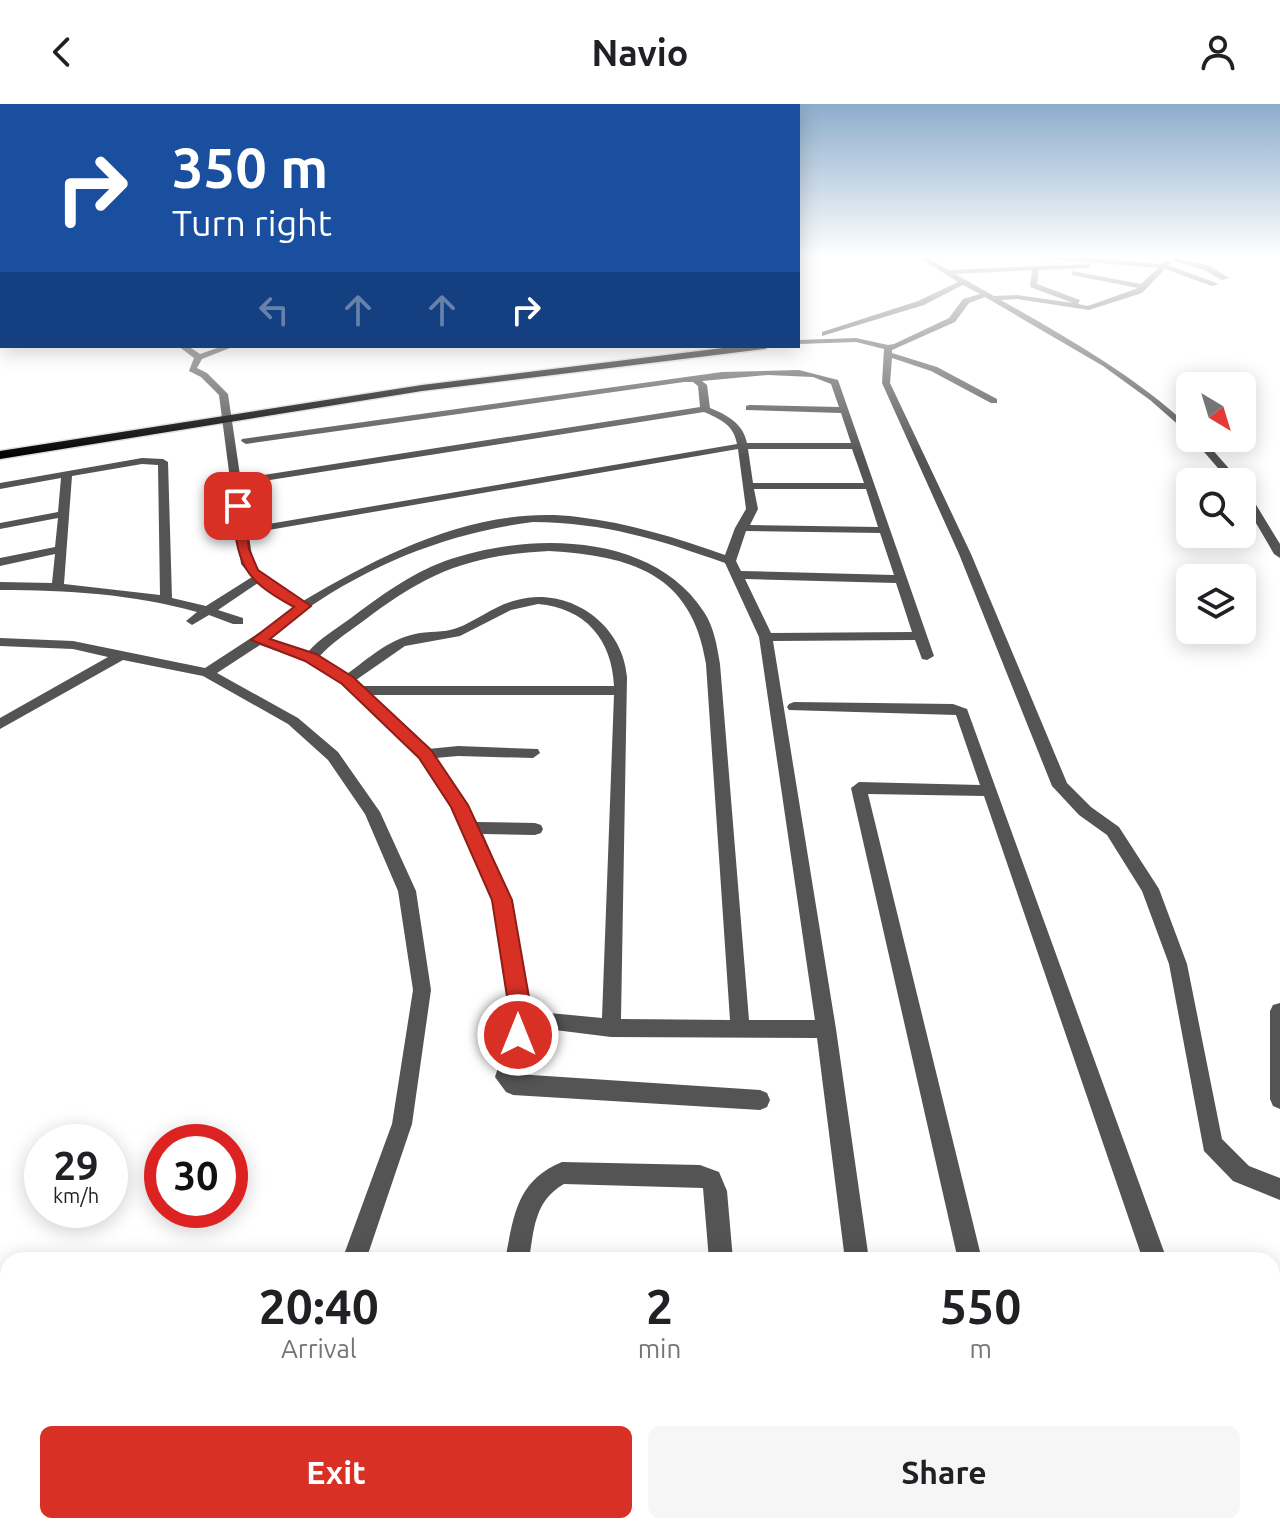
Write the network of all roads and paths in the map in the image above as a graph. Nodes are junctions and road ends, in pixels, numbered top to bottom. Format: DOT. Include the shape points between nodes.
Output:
graph roads {
  1 [pos="855,324"];
  2 [pos="945,324"];
  3 [pos="1038,324"];
  4 [pos="802,341"];
  5 [pos="185,348"];
  6 [pos="225,348"];
  7 [pos="749,348"];
  8 [pos="887,351"];
  9 [pos="199,357"];
  10 [pos="696,380"];
  11 [pos="994,401"];
  12 [pos="749,408"];
  13 [pos="705,409"];
  14 [pos="845,410"];
  15 [pos="224,418"];
  16 [pos="1176,419"];
  17 [pos="246,441"];
  18 [pos="740,446"];
  19 [pos="857,446"];
  20 [pos="1209,452"];
  21 [pos="0,455"];
  22 [pos="1224,468"];
  23 [pos="67,473"];
  24 [pos="257,479"];
  25 [pos="0,486"];
  26 [pos="750,486"];
  27 [pos="869,486"];
  28 [pos="64,514"];
  29 [pos="1256,514"];
  30 [pos="0,526"];
  31 [pos="741,528"];
  32 [pos="257,529"];
  33 [pos="884,530"];
  34 [pos="62,549"];
  35 [pos="1280,554"];
  36 [pos="0,562"];
  37 [pos="733,568"];
  38 [pos="258,578"];
  39 [pos="902,579"];
  40 [pos="0,586"];
  41 [pos="58,586"];
  42 [pos="166,599"];
  43 [pos="303,606"];
  44 [pos="209,610"];
  45 [pos="192,621"];
  46 [pos="238,621"];
  47 [pos="919,636"];
  48 [pos="766,637"];
  49 [pos="259,640"];
  50 [pos="0,642"];
  51 [pos="121,655"];
  52 [pos="927,656"];
  53 [pos="311,658"];
  54 [pos="207,673"];
  55 [pos="353,686"];
  56 [pos="621,690"];
  57 [pos="794,707"];
  58 [pos="0,724"];
  59 [pos="533,753"];
  60 [pos="425,754"];
  61 [pos="991,791"];
  62 [pos="472,828"];
  63 [pos="535,829"];
  64 [pos="1280,1011"];
  65 [pos="525,1014"];
  66 [pos="611,1028"];
  67 [pos="740,1028"];
  68 [pos="826,1029"];
  69 [pos="1280,1099"];
  70 [pos="760,1100"];
  71 [pos="1280,1189"];
  72 [pos="357,1252"];
  73 [pos="519,1252"];
  74 [pos="720,1252"];
  75 [pos="856,1252"];
  76 [pos="968,1252"];
  77 [pos="1152,1252"];
  1 -- 4 [label="street"];
  2 -- 8 [label="street"];
  3 -- 16 [label="street" via="1106,364"];
  4 -- 8 [label="street" via="856,340"];
  5 -- 9 [label="street"];
  6 -- 9 [label="street"];
  7 -- 15 [label="main road"];
  8 -- 11 [label="street"];
  8 -- 71 [label="street" via="886,383 1023,688 1060,786 1113,831 1150,889 1178,964 1212,1144 1229,1167"];
  9 -- 15 [label="street" via="192,369 223,394"];
  10 -- 13 [label="street" via="702,385"];
  10 -- 14 [label="street" via="731,374 820,375 835,382"];
  10 -- 17 [label="street"];
  12 -- 14 [label="street"];
  13 -- 18 [label="street" via="735,426"];
  13 -- 24 [label="street"];
  14 -- 19 [label="street"];
  15 -- 21 [label="main road"];
  15 -- 38 [label="street" via="243,549"];
  18 -- 19 [label="street"];
  18 -- 26 [label="street"];
  18 -- 32 [label="street"];
  19 -- 27 [label="street"];
  20 -- 22 [label="street"];
  23 -- 25 [label="street"];
  23 -- 28 [label="street"];
  23 -- 42 [label="street" via="163,462"];
  26 -- 27 [label="street"];
  26 -- 31 [label="street" via="752,509"];
  27 -- 33 [label="street"];
  28 -- 30 [label="street"];
  28 -- 34 [label="street"];
  29 -- 35 [label="street"];
  31 -- 33 [label="street"];
  31 -- 37 [label="street"];
  33 -- 39 [label="street"];
  34 -- 36 [label="street"];
  34 -- 41 [label="street"];
  37 -- 39 [label="street"];
  37 -- 43 [label="street" via="619,526 517,520 460,529 409,547"];
  37 -- 48 [label="street"];
  38 -- 43 [label="street"];
  38 -- 44 [label="street"];
  39 -- 47 [label="street"];
  40 -- 41 [label="street"];
  41 -- 42 [label="street"];
  42 -- 44 [label="street"];
  43 -- 49 [label="street"];
  44 -- 45 [label="street"];
  44 -- 46 [label="street"];
  47 -- 48 [label="street"];
  47 -- 52 [label="street"];
  48 -- 68 [label="street"];
  49 -- 53 [label="street"];
  49 -- 54 [label="street"];
  50 -- 51 [label="street" via="60,643"];
  51 -- 54 [label="street"];
  51 -- 58 [label="street"];
  53 -- 55 [label="street"];
  53 -- 67 [label="street" via="416,579 489,553 579,549 623,558 674,584 697,612 713,664"];
  54 -- 72 [label="street" via="293,721 333,756 372,812 407,891 422,990 402,1124"];
  55 -- 56 [label="street"];
  55 -- 56 [label="street" via="403,641 462,631 498,611 538,600 569,606 597,624 618,656"];
  55 -- 60 [label="street"];
  56 -- 66 [label="street"];
  57 -- 61 [label="street" via="958,709"];
  59 -- 60 [label="street"];
  60 -- 62 [label="street"];
  61 -- 76 [label="street" via="859,788"];
  61 -- 77 [label="street"];
  62 -- 63 [label="street"];
  62 -- 65 [label="street" via="502,900"];
  64 -- 69 [label="street"];
  65 -- 66 [label="street" via="536,1020"];
  65 -- 70 [label="street" via="505,1077 513,1085"];
  66 -- 67 [label="street"];
  67 -- 68 [label="street"];
  68 -- 75 [label="street"];
  73 -- 74 [label="street" via="530,1197 542,1182 562,1173 711,1180"];
}
